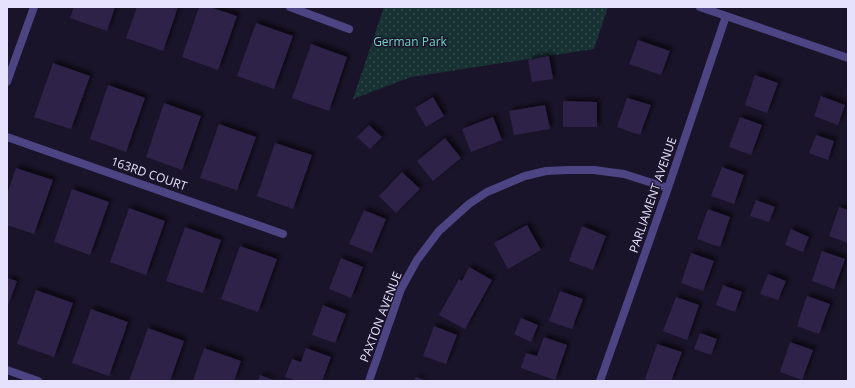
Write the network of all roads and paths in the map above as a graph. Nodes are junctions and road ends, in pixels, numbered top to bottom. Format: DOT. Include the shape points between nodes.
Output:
graph roads {
  1 [pos="34,7"];
  2 [pos="290,7"];
  3 [pos="700,7"];
  4 [pos="726,16"];
  5 [pos="349,29"];
  6 [pos="848,58"];
  7 [pos="7,82"];
  8 [pos="7,137"];
  9 [pos="668,188"];
  10 [pos="283,234"];
  11 [pos="7,370"];
  12 [pos="38,381"];
  13 [pos="369,381"];
  14 [pos="600,381"];
  1 -- 7 [label="street"];
  2 -- 5 [label="street"];
  3 -- 4 [label="street"];
  4 -- 6 [label="street"];
  4 -- 9 [label="street, PARLIAMENT AVENUE"];
  8 -- 10 [label="street, 163RD COURT"];
  9 -- 13 [label="street, PAXTON AVENUE" via="624,174 594,170 546,171 525,176 488,192 469,204 439,231 417,260 402,289"];
  9 -- 14 [label="street, PARLIAMENT AVENUE"];
  11 -- 12 [label="street"];
}
